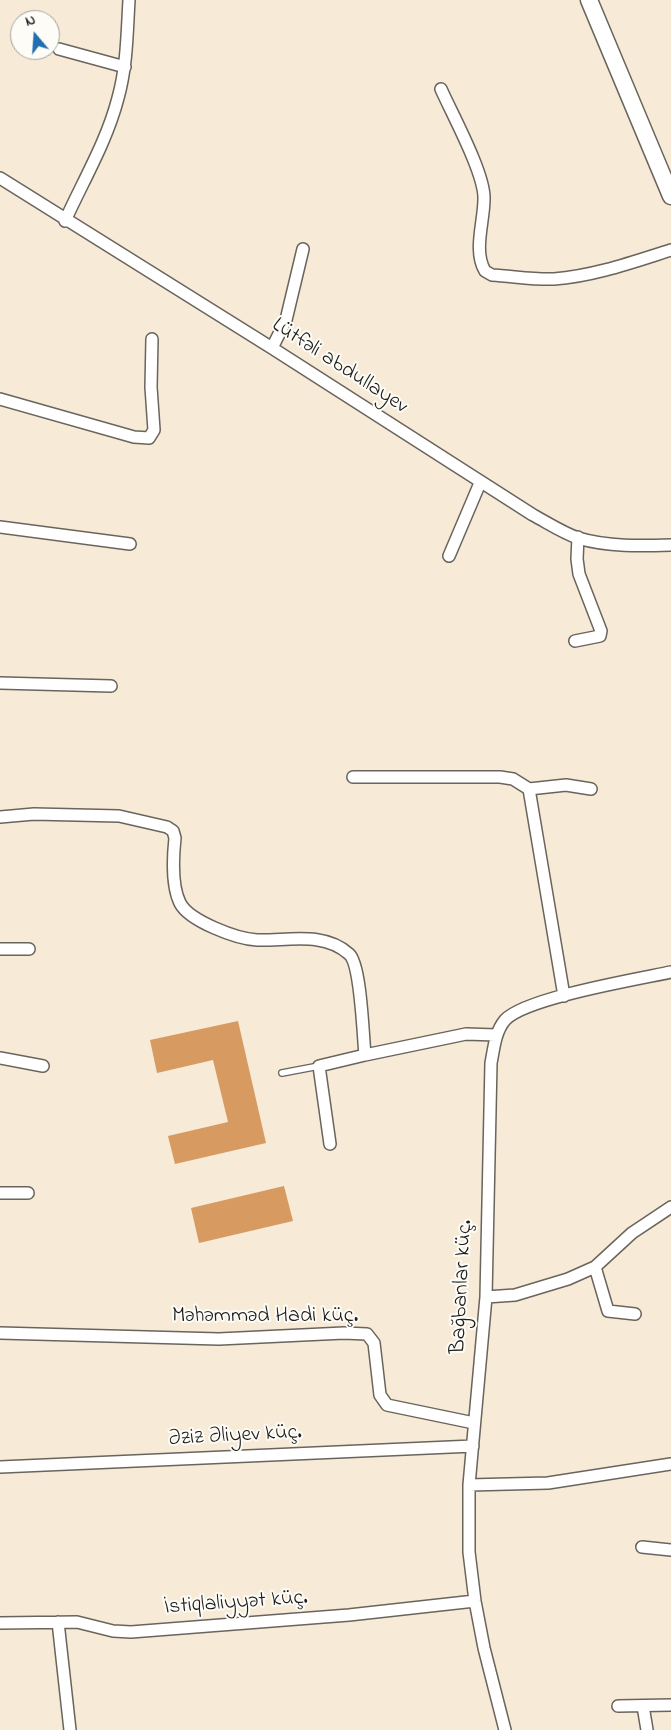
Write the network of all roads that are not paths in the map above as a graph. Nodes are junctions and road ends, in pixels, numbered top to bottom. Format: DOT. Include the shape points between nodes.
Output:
graph roads {
  1 [pos="129,0"];
  2 [pos="589,0"];
  3 [pos="60,49"];
  4 [pos="125,67"];
  5 [pos="441,89"];
  6 [pos="0,178"];
  7 [pos="671,195"];
  8 [pos="65,220"];
  9 [pos="303,249"];
  10 [pos="671,250"];
  11 [pos="152,339"];
  12 [pos="272,348"];
  13 [pos="0,398"];
  14 [pos="480,483"];
  15 [pos="0,527"];
  16 [pos="578,537"];
  17 [pos="130,544"];
  18 [pos="671,545"];
  19 [pos="450,556"];
  20 [pos="574,641"];
  21 [pos="0,683"];
  22 [pos="111,686"];
  23 [pos="353,777"];
  24 [pos="528,789"];
  25 [pos="591,789"];
  26 [pos="0,817"];
  27 [pos="0,949"];
  28 [pos="29,949"];
  29 [pos="671,972"];
  30 [pos="564,996"];
  31 [pos="496,1035"];
  32 [pos="365,1054"];
  33 [pos="0,1058"];
  34 [pos="43,1066"];
  35 [pos="319,1066"];
  36 [pos="282,1074"];
  37 [pos="330,1144"];
  38 [pos="0,1193"];
  39 [pos="28,1193"];
  40 [pos="671,1207"];
  41 [pos="595,1267"];
  42 [pos="486,1298"];
  43 [pos="635,1314"];
  44 [pos="0,1333"];
  45 [pos="474,1423"];
  46 [pos="473,1446"];
  47 [pos="671,1464"];
  48 [pos="0,1468"];
  49 [pos="469,1485"];
  50 [pos="642,1547"];
  51 [pos="671,1550"];
  52 [pos="475,1601"];
  53 [pos="58,1622"];
  54 [pos="0,1623"];
  55 [pos="671,1705"];
  56 [pos="618,1706"];
  57 [pos="643,1706"];
  58 [pos="70,1730"];
  59 [pos="505,1730"];
  60 [pos="648,1730"];
  1 -- 4 [label="street"];
  2 -- 7 [label="street"];
  3 -- 4 [label="street"];
  4 -- 8 [label="street" via="106,132"];
  5 -- 10 [label="street" via="482,180 484,198 479,255 485,271 492,275 552,279 573,277"];
  6 -- 8 [label="street, Lütfəli abdullayev"];
  8 -- 12 [label="street, Lütfəli abdullayev"];
  9 -- 12 [label="street" via="286,320"];
  11 -- 13 [label="street" via="154,430 149,438 134,437"];
  12 -- 14 [label="street, Lütfəli abdullayev"];
  14 -- 16 [label="street, Lütfəli abdullayev"];
  14 -- 19 [label="street"];
  15 -- 17 [label="street"];
  16 -- 18 [label="street, Lütfəli abdullayev" via="614,544"];
  16 -- 20 [label="street" via="580,574 601,631 600,636 593,639"];
  21 -- 22 [label="street"];
  23 -- 24 [label="street" via="500,778 513,779"];
  24 -- 25 [label="street" via="566,785"];
  24 -- 30 [label="street"];
  26 -- 32 [label="street" via="34,814 119,816 167,827 175,838 176,888 180,903 192,916 220,930 255,940 303,938 328,943 350,954 356,968"];
  27 -- 28 [label="street"];
  29 -- 30 [label="street, Bağbanlar küç."];
  30 -- 31 [label="street, Bağbanlar küç." via="520,1009 506,1019"];
  31 -- 32 [label="street" via="466,1034"];
  31 -- 42 [label="street, Bağbanlar küç." via="491,1063"];
  32 -- 35 [label="street"];
  33 -- 34 [label="street"];
  35 -- 36 [label="lane"];
  35 -- 37 [label="street"];
  38 -- 39 [label="street"];
  40 -- 41 [label="street" via="632,1233"];
  41 -- 42 [label="street" via="568,1279 515,1294"];
  41 -- 43 [label="street" via="608,1311"];
  42 -- 45 [label="street, Bağbanlar küç."];
  44 -- 45 [label="street, Məhəmməd Hadi küç." via="219,1340 366,1334 374,1343 380,1396 387,1405"];
  45 -- 46 [label="street, Bağbanlar küç."];
  46 -- 48 [label="street, Əziz Əliyev küç."];
  46 -- 49 [label="street, Bağbanlar küç."];
  47 -- 49 [label="street" via="548,1483"];
  49 -- 52 [label="street, Bağbanlar küç."];
  50 -- 51 [label="street"];
  52 -- 53 [label="street, İstiqlaliyyət küç." via="349,1615 131,1632 77,1622"];
  52 -- 59 [label="street, Bağbanlar küç."];
  53 -- 54 [label="street, İstiqlaliyyət küç."];
  53 -- 58 [label="street"];
  55 -- 57 [label="street"];
  56 -- 57 [label="street"];
  57 -- 60 [label="street"];
}
